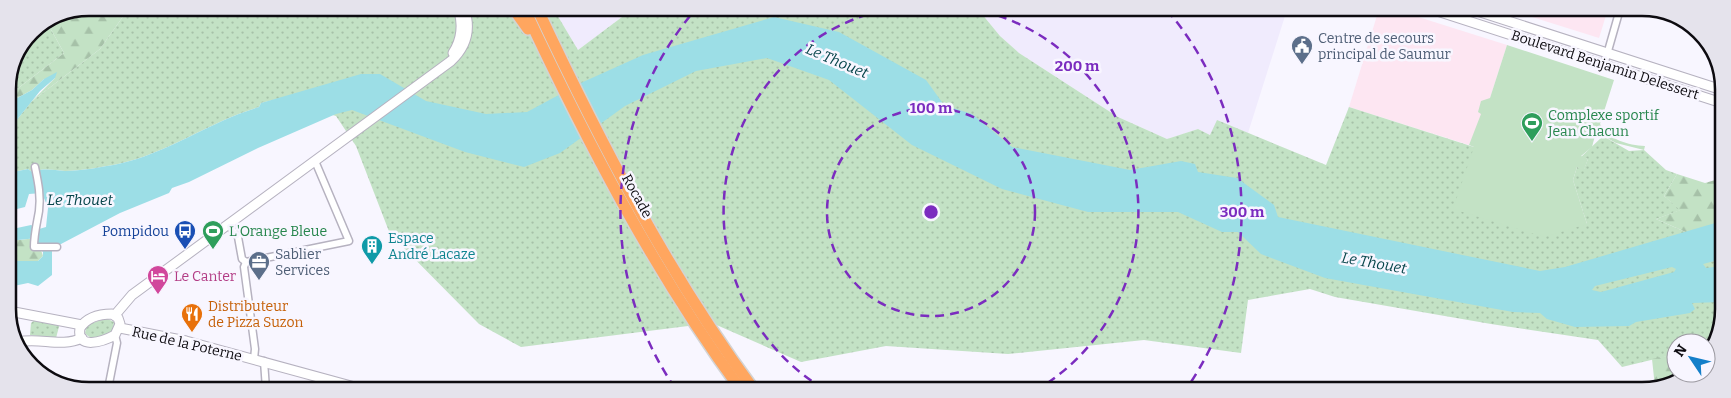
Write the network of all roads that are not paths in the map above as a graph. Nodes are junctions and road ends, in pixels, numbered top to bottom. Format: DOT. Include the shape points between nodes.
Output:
graph roads {
  1 [pos="460,16"];
  2 [pos="466,16"];
  3 [pos="519,16"];
  4 [pos="528,16"];
  5 [pos="540,16"];
  6 [pos="1452,16"];
  7 [pos="1493,16"];
  8 [pos="1618,16"];
  9 [pos="545,52"];
  10 [pos="1608,53"];
  11 [pos="556,62"];
  12 [pos="1604,65"];
  13 [pos="437,70"];
  14 [pos="1715,88"];
  15 [pos="1715,101"];
  16 [pos="315,161"];
  17 [pos="35,167"];
  18 [pos="630,204"];
  19 [pos="228,224"];
  20 [pos="57,247"];
  21 [pos="246,262"];
  22 [pos="16,312"];
  23 [pos="116,315"];
  24 [pos="82,324"];
  25 [pos="118,332"];
  26 [pos="82,338"];
  27 [pos="24,341"];
  28 [pos="259,360"];
  29 [pos="109,382"];
  30 [pos="264,382"];
  31 [pos="337,382"];
  32 [pos="735,382"];
  33 [pos="749,382"];
  1 -- 13 [label="main road" via="460,38 451,55"];
  2 -- 13 [label="main road" via="468,26 464,44 455,58"];
  3 -- 9 [label="highway"];
  4 -- 9 [label="highway, Rocade"];
  5 -- 11 [label="highway"];
  6 -- 12 [label="main road, Boulevard Benjamin Delessert"];
  7 -- 10 [label="main road, Boulevard Benjamin Delessert"];
  8 -- 10 [label="street"];
  9 -- 11 [label="highway, Rocade"];
  10 -- 12 [label="street"];
  10 -- 14 [label="main road, Boulevard Benjamin Delessert"];
  11 -- 18 [label="highway, Rocade"];
  12 -- 15 [label="main road, Boulevard Benjamin Delessert"];
  13 -- 16 [label="main road"];
  16 -- 19 [label="main road"];
  16 -- 21 [label="street" via="349,241"];
  17 -- 20 [label="street" via="40,192 34,247"];
  18 -- 32 [label="highway, Rocade" via="688,313"];
  18 -- 33 [label="highway"];
  19 -- 21 [label="street" via="238,237 242,259"];
  19 -- 23 [label="main road" via="132,295"];
  21 -- 28 [label="street" via="244,267"];
  22 -- 24 [label="main road"];
  23 -- 24 [label="main road" via="96,316"];
  23 -- 25 [label="main road"];
  24 -- 26 [label="main road"];
  25 -- 26 [label="main road" via="97,343"];
  25 -- 28 [label="main road, Rue de la Poterne"];
  25 -- 29 [label="street"];
  26 -- 27 [label="main road" via="66,343"];
  28 -- 30 [label="street"];
  28 -- 31 [label="main road, Rue de la Poterne"];
}
